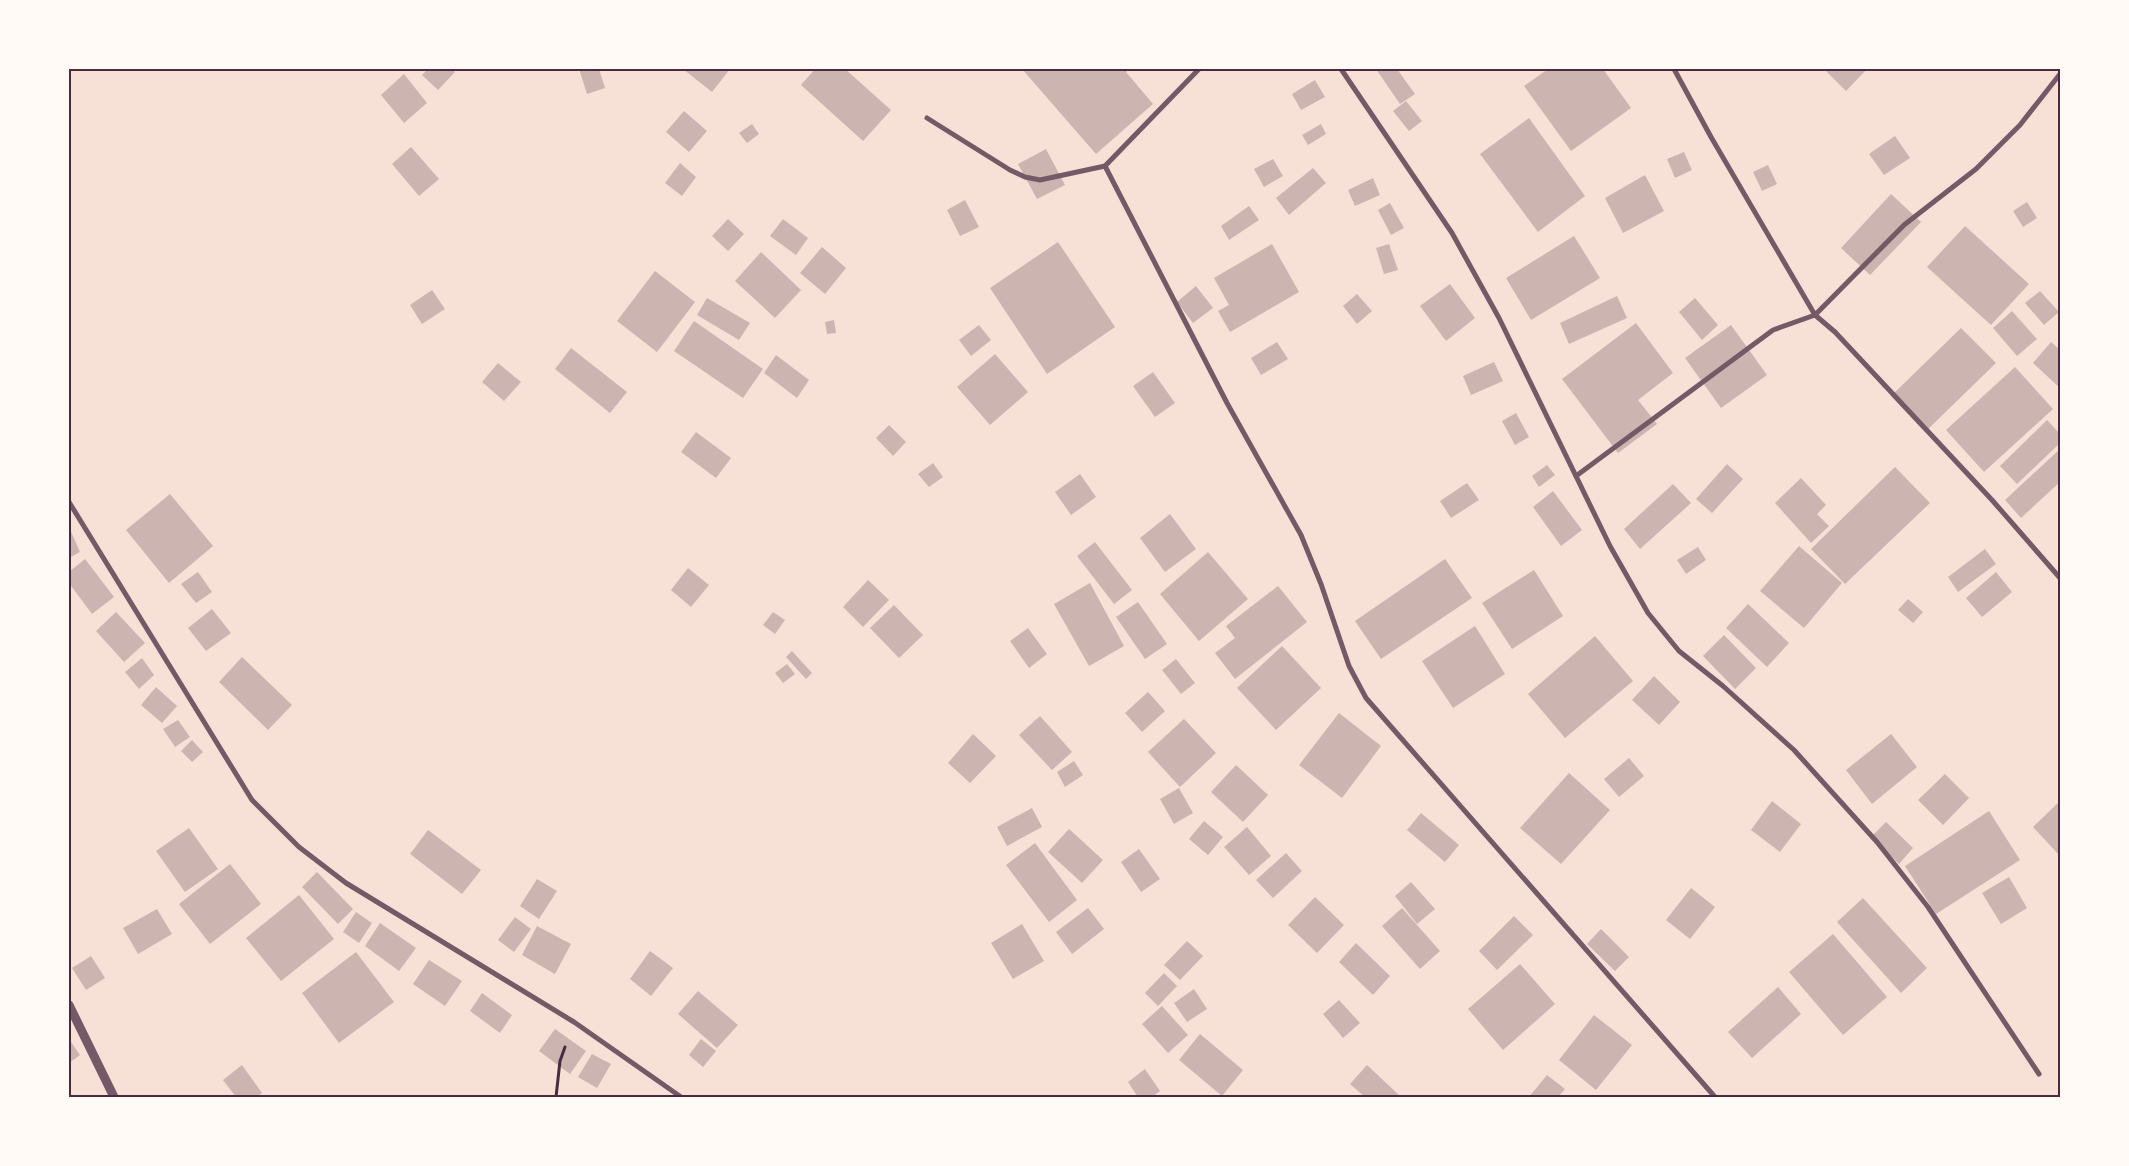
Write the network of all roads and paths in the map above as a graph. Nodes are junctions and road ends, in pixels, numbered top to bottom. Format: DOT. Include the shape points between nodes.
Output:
graph roads {
  1 [pos="1199,69"];
  2 [pos="1341,69"];
  3 [pos="1674,69"];
  4 [pos="2060,74"];
  5 [pos="927,118"];
  6 [pos="1106,166"];
  7 [pos="1816,315"];
  8 [pos="1576,476"];
  9 [pos="69,502"];
  10 [pos="2060,578"];
  11 [pos="69,1005"];
  12 [pos="574,1022"];
  13 [pos="2039,1074"];
  14 [pos="114,1097"];
  15 [pos="556,1097"];
  16 [pos="681,1097"];
  17 [pos="1715,1097"];
  1 -- 6 [label="street"];
  2 -- 8 [label="street" via="1452,234 1499,318"];
  3 -- 7 [label="street"];
  4 -- 7 [label="street" via="2020,125 1976,169 1904,226"];
  5 -- 6 [label="street" via="1025,177 1040,180"];
  6 -- 17 [label="street" via="1227,403 1301,535 1348,666 1366,698"];
  7 -- 8 [label="street" via="1773,330"];
  7 -- 10 [label="street" via="1992,500"];
  8 -- 13 [label="street" via="1610,546 1648,612 1679,651 1794,750 1877,842 1928,907"];
  9 -- 12 [label="street" via="252,800 298,846 346,883"];
  11 -- 14 [label="street"];
  12 -- 15 [label="path" via="560,1061"];
  12 -- 16 [label="street"];
}
